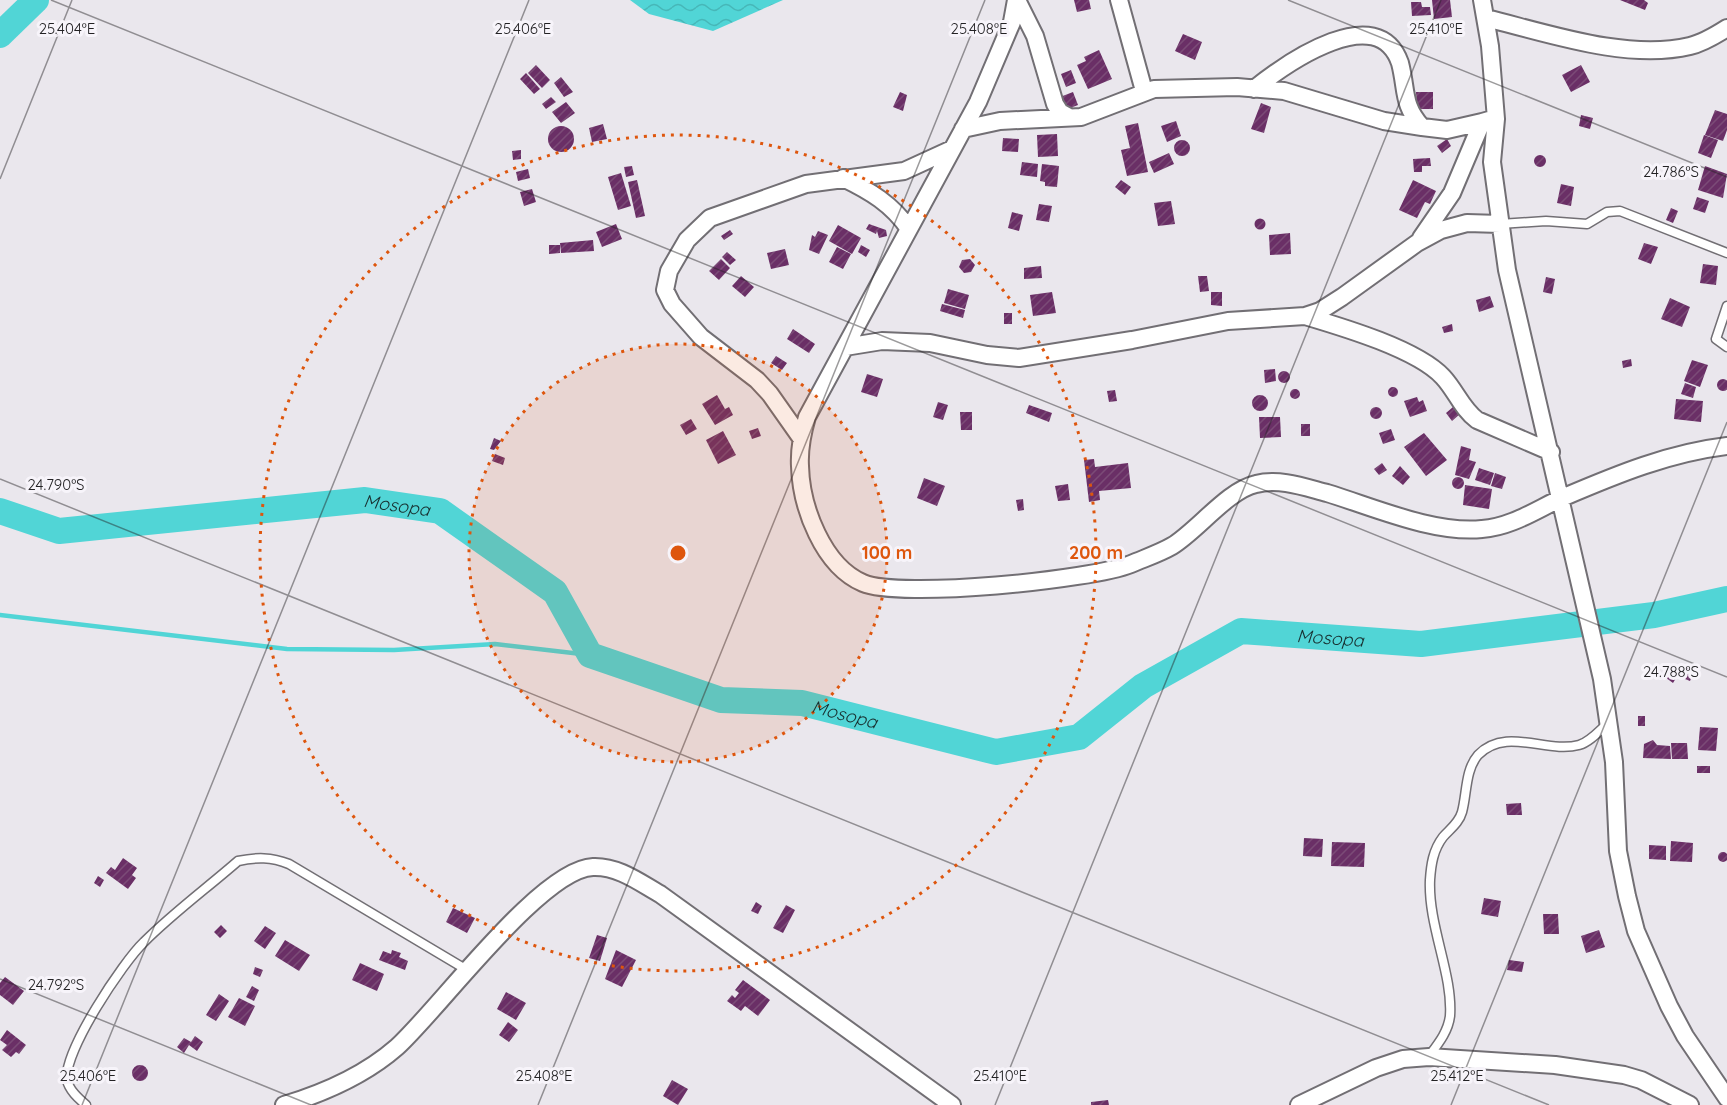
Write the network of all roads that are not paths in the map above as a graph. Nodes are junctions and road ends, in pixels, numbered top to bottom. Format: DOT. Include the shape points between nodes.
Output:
graph roads {
  1 [pos="1017,0"];
  2 [pos="1119,0"];
  3 [pos="1482,0"];
  4 [pos="1486,18"];
  5 [pos="1727,28"];
  6 [pos="1254,89"];
  7 [pos="1144,91"];
  8 [pos="1069,117"];
  9 [pos="1489,120"];
  10 [pos="1422,127"];
  11 [pos="963,129"];
  12 [pos="952,149"];
  13 [pos="842,178"];
  14 [pos="1500,224"];
  15 [pos="909,230"];
  16 [pos="1417,243"];
  17 [pos="1727,253"];
  18 [pos="1727,306"];
  19 [pos="1305,316"];
  20 [pos="846,347"];
  21 [pos="1727,347"];
  22 [pos="801,438"];
  23 [pos="1727,446"];
  24 [pos="1551,452"];
  25 [pos="1562,498"];
  26 [pos="1608,723"];
  27 [pos="467,970"];
  28 [pos="1429,1057"];
  29 [pos="1727,1098"];
  30 [pos="86,1105"];
  31 [pos="284,1105"];
  32 [pos="952,1105"];
  33 [pos="1299,1105"];
  34 [pos="1690,1105"];
  1 -- 8 [label="street" via="1035,36 1054,104"];
  1 -- 11 [label="street" via="1012,22"];
  2 -- 7 [label="street"];
  3 -- 4 [label="street"];
  4 -- 5 [label="street" via="1626,50 1693,46"];
  4 -- 9 [label="street"];
  6 -- 7 [label="street"];
  6 -- 10 [label="street" via="1284,91 1384,121"];
  6 -- 10 [label="street" via="1320,36 1346,26 1366,25 1380,30 1392,44 1400,63 1406,104"];
  7 -- 8 [label="street" via="1094,113"];
  8 -- 11 [label="street" via="985,123"];
  9 -- 10 [label="street" via="1447,130"];
  9 -- 14 [label="street"];
  9 -- 16 [label="street" via="1452,193"];
  11 -- 12 [label="street"];
  12 -- 13 [label="street" via="904,171"];
  12 -- 15 [label="street"];
  13 -- 15 [label="street" via="880,198"];
  13 -- 22 [label="street" via="806,184 710,218 687,240 669,271 665,290 701,337 770,394"];
  14 -- 16 [label="street" via="1467,223 1441,230"];
  14 -- 17 [label="lane" via="1587,224 1607,212 1620,212"];
  14 -- 24 [label="street" via="1507,270"];
  15 -- 20 [label="street"];
  16 -- 19 [label="street" via="1342,297"];
  18 -- 21 [label="lane" via="1716,339"];
  19 -- 20 [label="street" via="1228,321 1019,358 930,343 882,341"];
  19 -- 24 [label="street" via="1362,334 1422,362 1443,377 1477,420"];
  20 -- 22 [label="street" via="807,417"];
  22 -- 25 [label="street" via="804,501 818,533 848,573 862,583 885,589 1083,577 1128,566 1172,546 1225,502 1255,484 1290,483 1409,518 1462,529 1512,523"];
  23 -- 25 [label="street" via="1665,458"];
  24 -- 25 [label="street"];
  25 -- 26 [label="street"];
  26 -- 28 [label="lane" via="1581,745 1563,747 1519,741 1494,745 1478,755 1471,767 1462,814 1433,853 1432,916 1450,1017 1443,1037"];
  26 -- 29 [label="street" via="1618,852 1636,932 1685,1036"];
  27 -- 30 [label="lane" via="290,864 255,857 238,861 143,942 120,972 67,1065 67,1082"];
  27 -- 31 [label="street" via="395,1049 352,1078"];
  27 -- 32 [label="street" via="555,882 592,867 619,871 707,926"];
  28 -- 33 [label="street" via="1403,1059 1376,1068"];
  28 -- 34 [label="street" via="1555,1065 1624,1075"];
}
